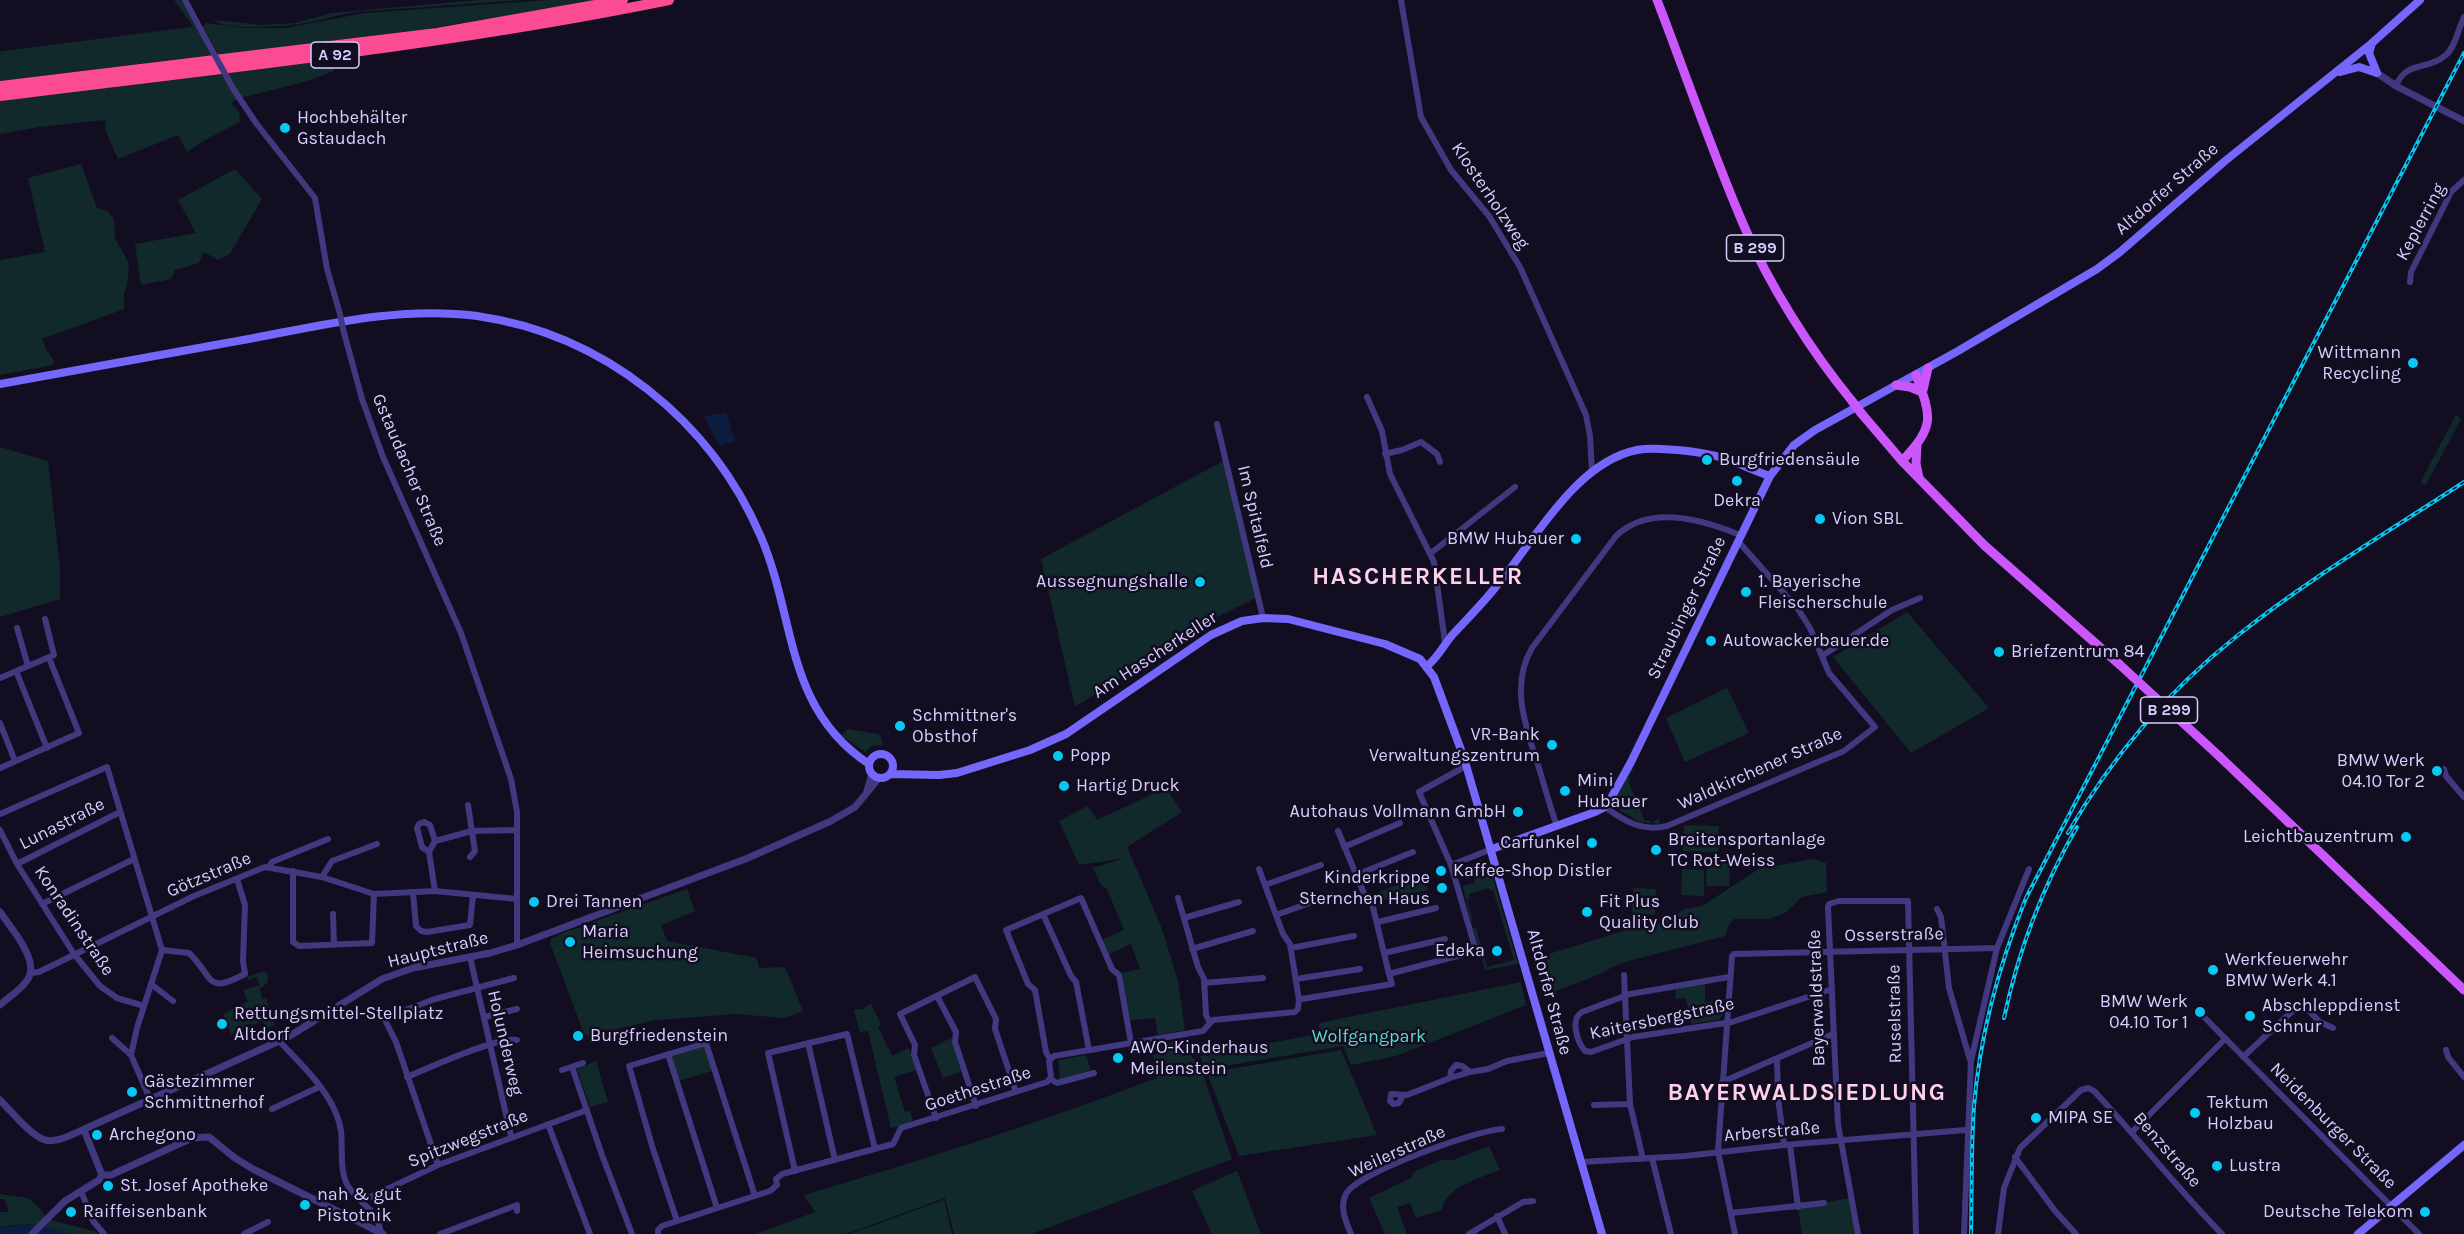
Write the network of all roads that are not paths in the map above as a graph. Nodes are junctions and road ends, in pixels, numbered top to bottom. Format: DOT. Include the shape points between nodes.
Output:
graph roads {
  1 [pos="185,0"];
  2 [pos="623,0"];
  3 [pos="669,0"];
  4 [pos="1401,0"];
  5 [pos="1657,0"];
  6 [pos="2420,0"];
  7 [pos="2464,18"];
  8 [pos="2372,43"];
  9 [pos="2357,54"];
  10 [pos="2372,69"];
  11 [pos="2329,77"];
  12 [pos="0,86"];
  13 [pos="2396,86"];
  14 [pos="0,96"];
  15 [pos="2464,121"];
  16 [pos="2464,180"];
  17 [pos="2410,282"];
  18 [pos="1928,368"];
  19 [pos="1916,375"];
  20 [pos="0,384"];
  21 [pos="1896,385"];
  22 [pos="1922,392"];
  23 [pos="1367,397"];
  24 [pos="1217,424"];
  25 [pos="1917,445"];
  26 [pos="1385,454"];
  27 [pos="1902,461"];
  28 [pos="1440,462"];
  29 [pos="1592,472"];
  30 [pos="1770,476"];
  31 [pos="1920,479"];
  32 [pos="1515,488"];
  33 [pos="1739,538"];
  34 [pos="1431,553"];
  35 [pos="1920,598"];
  36 [pos="1263,618"];
  37 [pos="45,619"];
  38 [pos="17,628"];
  39 [pos="1443,645"];
  40 [pos="52,656"];
  41 [pos="1822,656"];
  42 [pos="1420,659"];
  43 [pos="1430,664"];
  44 [pos="28,666"];
  45 [pos="16,671"];
  46 [pos="0,676"];
  47 [pos="0,723"];
  48 [pos="47,748"];
  49 [pos="871,760"];
  50 [pos="15,761"];
  51 [pos="1465,762"];
  52 [pos="0,768"];
  53 [pos="892,770"];
  54 [pos="2443,773"];
  55 [pos="875,776"];
  56 [pos="2464,797"];
  57 [pos="468,805"];
  58 [pos="1605,807"];
  59 [pos="120,812"];
  60 [pos="0,814"];
  61 [pos="1400,823"];
  62 [pos="1557,826"];
  63 [pos="0,830"];
  64 [pos="517,830"];
  65 [pos="472,831"];
  66 [pos="1338,831"];
  67 [pos="328,839"];
  68 [pos="435,841"];
  69 [pos="377,844"];
  70 [pos="1344,847"];
  71 [pos="1492,849"];
  72 [pos="429,852"];
  73 [pos="1413,852"];
  74 [pos="470,857"];
  75 [pos="134,859"];
  76 [pos="17,864"];
  77 [pos="1321,865"];
  78 [pos="1451,865"];
  79 [pos="269,867"];
  80 [pos="2030,868"];
  81 [pos="1259,869"];
  82 [pos="292,871"];
  83 [pos="1356,875"];
  84 [pos="322,877"];
  85 [pos="237,879"];
  86 [pos="1265,885"];
  87 [pos="435,891"];
  88 [pos="413,893"];
  89 [pos="374,894"];
  90 [pos="1332,895"];
  91 [pos="473,896"];
  92 [pos="1178,898"];
  93 [pos="517,899"];
  94 [pos="1908,901"];
  95 [pos="1239,902"];
  96 [pos="42,904"];
  97 [pos="1436,908"];
  98 [pos="1937,909"];
  99 [pos="0,912"];
  100 [pos="333,914"];
  101 [pos="1043,914"];
  102 [pos="1276,915"];
  103 [pos="151,917"];
  104 [pos="1184,918"];
  105 [pos="1378,922"];
  106 [pos="1253,931"];
  107 [pos="1354,936"];
  108 [pos="1445,939"];
  109 [pos="333,945"];
  110 [pos="517,945"];
  111 [pos="1290,948"];
  112 [pos="1997,948"];
  113 [pos="1192,949"];
  114 [pos="1944,949"];
  115 [pos="162,950"];
  116 [pos="1909,950"];
  117 [pos="1831,951"];
  118 [pos="1384,953"];
  119 [pos="74,954"];
  120 [pos="470,957"];
  121 [pos="1360,969"];
  122 [pos="31,973"];
  123 [pos="1389,974"];
  124 [pos="1624,975"];
  125 [pos="1729,977"];
  126 [pos="514,978"];
  127 [pos="1263,978"];
  128 [pos="1296,979"];
  129 [pos="1204,983"];
  130 [pos="151,984"];
  131 [pos="477,988"];
  132 [pos="1832,989"];
  133 [pos="2464,990"];
  134 [pos="937,996"];
  135 [pos="1626,996"];
  136 [pos="1299,1000"];
  137 [pos="173,1001"];
  138 [pos="0,1005"];
  139 [pos="144,1006"];
  140 [pos="517,1009"];
  141 [pos="2201,1014"];
  142 [pos="485,1017"];
  143 [pos="1209,1021"];
  144 [pos="1726,1023"];
  145 [pos="2333,1028"];
  146 [pos="1833,1034"];
  147 [pos="112,1038"];
  148 [pos="1628,1039"];
  149 [pos="2225,1039"];
  150 [pos="517,1040"];
  151 [pos="279,1041"];
  152 [pos="808,1043"];
  153 [pos="1131,1043"];
  154 [pos="491,1045"];
  155 [pos="1089,1050"];
  156 [pos="2446,1050"];
  157 [pos="1549,1053"];
  158 [pos="668,1054"];
  159 [pos="131,1055"];
  160 [pos="2243,1057"];
  161 [pos="1050,1059"];
  162 [pos="1777,1059"];
  163 [pos="1971,1061"];
  164 [pos="583,1063"];
  165 [pos="572,1067"];
  166 [pos="562,1070"];
  167 [pos="1470,1072"];
  168 [pos="1094,1073"];
  169 [pos="407,1077"];
  170 [pos="2464,1077"];
  171 [pos="1450,1078"];
  172 [pos="1050,1079"];
  173 [pos="1722,1082"];
  174 [pos="319,1087"];
  175 [pos="1016,1092"];
  176 [pos="1403,1095"];
  177 [pos="150,1099"];
  178 [pos="0,1100"];
  179 [pos="1630,1104"];
  180 [pos="1593,1105"];
  181 [pos="976,1106"];
  182 [pos="272,1109"];
  183 [pos="587,1110"];
  184 [pos="936,1118"];
  185 [pos="548,1124"];
  186 [pos="1502,1129"];
  187 [pos="84,1130"];
  188 [pos="1966,1130"];
  189 [pos="2132,1132"];
  190 [pos="1912,1135"];
  191 [pos="511,1136"];
  192 [pos="1841,1141"];
  193 [pos="1787,1145"];
  194 [pos="2464,1145"];
  195 [pos="875,1149"];
  196 [pos="1718,1152"];
  197 [pos="2016,1157"];
  198 [pos="1652,1158"];
  199 [pos="1643,1159"];
  200 [pos="836,1160"];
  201 [pos="1581,1162"];
  202 [pos="438,1165"];
  203 [pos="795,1171"];
  204 [pos="102,1175"];
  205 [pos="81,1191"];
  206 [pos="755,1196"];
  207 [pos="362,1201"];
  208 [pos="1533,1201"];
  209 [pos="1824,1203"];
  210 [pos="2390,1205"];
  211 [pos="1798,1207"];
  212 [pos="717,1208"];
  213 [pos="517,1211"];
  214 [pos="1731,1213"];
  215 [pos="1497,1216"];
  216 [pos="677,1221"];
  217 [pos="268,1222"];
  218 [pos="32,1234"];
  219 [pos="104,1234"];
  220 [pos="244,1234"];
  221 [pos="381,1234"];
  222 [pos="440,1234"];
  223 [pos="590,1234"];
  224 [pos="632,1234"];
  225 [pos="658,1234"];
  226 [pos="1351,1234"];
  227 [pos="1469,1234"];
  228 [pos="1505,1234"];
  229 [pos="1602,1234"];
  230 [pos="1671,1234"];
  231 [pos="1735,1234"];
  232 [pos="1858,1234"];
  233 [pos="1916,1234"];
  234 [pos="1964,1234"];
  235 [pos="1998,1234"];
  236 [pos="2076,1234"];
  237 [pos="2222,1234"];
  238 [pos="2358,1234"];
  239 [pos="2419,1234"];
  1 -- 64 [label="street, Gstaudacher Straße, bridge" via="239,101 315,198 324,254 362,399 383,457 447,598 488,710 514,790"];
  2 -- 12 [label="highway, A 92" via="436,33"];
  3 -- 14 [label="highway, A 92" via="437,42"];
  4 -- 29 [label="street, Klosterholzweg" via="1421,117 1451,170 1489,216 1520,267 1586,415"];
  5 -- 27 [label="main road, B 299, bridge" via="1744,227 1813,348"];
  6 -- 8 [label="main road, Altdorfer Straße"];
  7 -- 13 [label="street" via="2448,54 2436,62 2407,70"];
  8 -- 9 [label="main road, Altdorfer Straße"];
  8 -- 10 [label="main road"];
  9 -- 10 [label="main road"];
  9 -- 11 [label="main road, Altdorfer Straße"];
  10 -- 11 [label="main road" via="2348,68"];
  10 -- 13 [label="street"];
  11 -- 18 [label="main road, Altdorfer Straße" via="2108,261"];
  13 -- 15 [label="street"];
  16 -- 17 [label="street, Keplerring" via="2451,192 2411,272"];
  18 -- 19 [label="main road, Altdorfer Straße"];
  18 -- 22 [label="main road"];
  19 -- 21 [label="main road, Straubinger Straße"];
  19 -- 22 [label="main road"];
  20 -- 49 [label="main road" via="398,315 488,318 546,333 597,354 667,405 700,438 727,474 754,521 771,564 808,694 822,720 852,750"];
  21 -- 22 [label="main road"];
  21 -- 30 [label="main road, Straubinger Straße" via="1804,437"];
  22 -- 25 [label="main road" via="1927,427"];
  23 -- 26 [label="street" via="1382,432"];
  24 -- 36 [label="street, Im Spitalfeld"];
  25 -- 27 [label="main road"];
  25 -- 31 [label="main road"];
  26 -- 28 [label="street" via="1421,442 1437,454"];
  26 -- 34 [label="street" via="1390,474"];
  27 -- 31 [label="main road, B 299"];
  29 -- 30 [label="main road" via="1616,457 1657,449 1720,457"];
  29 -- 39 [label="main road"];
  30 -- 33 [label="main road, Straubinger Straße"];
  31 -- 133 [label="main road, B 299, bridge" via="1984,545 2219,756"];
  32 -- 34 [label="street"];
  33 -- 41 [label="street, Waldkirchener Straße" via="1798,609"];
  33 -- 58 [label="main road, Straubinger Straße" via="1631,762"];
  33 -- 62 [label="street" via="1718,526 1668,517 1633,522 1616,536 1532,648 1524,665 1521,697 1529,739"];
  34 -- 39 [label="street" via="1441,598"];
  35 -- 41 [label="street" via="1892,610"];
  36 -- 42 [label="main road, Am Hascherkeller" via="1304,622 1385,644"];
  36 -- 53 [label="main road, Am Hascherkeller" via="1235,623 1211,634 1066,735 1030,750 949,774"];
  37 -- 40 [label="street"];
  38 -- 44 [label="street"];
  39 -- 42 [label="main road"];
  39 -- 43 [label="main road"];
  40 -- 44 [label="street"];
  40 -- 48 [label="street" via="79,733"];
  41 -- 58 [label="street, Waldkirchener Straße" via="1829,673 1875,727 1860,740 1844,751 1667,826 1633,825"];
  42 -- 43 [label="main road, Am Hascherkeller"];
  43 -- 51 [label="main road" via="1436,665 1434,677"];
  44 -- 45 [label="street"];
  45 -- 46 [label="street"];
  45 -- 48 [label="street"];
  47 -- 50 [label="street"];
  48 -- 50 [label="street"];
  49 -- 53 [label="main road" via="885,754 891,758"];
  49 -- 55 [label="main road"];
  50 -- 52 [label="street"];
  51 -- 71 [label="main road, Altdorfer Straße"];
  51 -- 78 [label="street" via="1419,792"];
  53 -- 55 [label="main road"];
  54 -- 56 [label="street"];
  55 -- 110 [label="street, Hauptstraße" via="855,807 841,816 748,858"];
  57 -- 65 [label="street"];
  58 -- 62 [label="main road"];
  59 -- 60 [label="street" via="108,767"];
  59 -- 75 [label="street"];
  59 -- 76 [label="street, Lunastraße"];
  61 -- 70 [label="street"];
  62 -- 71 [label="main road"];
  63 -- 76 [label="street, Konradinstraße"];
  64 -- 65 [label="street"];
  64 -- 93 [label="street, Gstaudacher Straße"];
  65 -- 68 [label="street"];
  65 -- 74 [label="street" via="475,851"];
  66 -- 70 [label="street"];
  67 -- 79 [label="street" via="272,862"];
  68 -- 72 [label="street"];
  68 -- 72 [label="street" via="428,822 419,824 420,843"];
  69 -- 84 [label="street" via="332,861"];
  70 -- 83 [label="street"];
  71 -- 78 [label="street"];
  71 -- 157 [label="main road, Altdorfer Straße"];
  72 -- 87 [label="street"];
  73 -- 83 [label="street"];
  75 -- 96 [label="street"];
  75 -- 103 [label="street"];
  76 -- 96 [label="street, Konradinstraße"];
  77 -- 86 [label="street"];
  78 -- 123 [label="street, Goethestraße" via="1476,951"];
  79 -- 82 [label="street, Götzstraße"];
  79 -- 85 [label="street, Götzstraße"];
  80 -- 112 [label="street"];
  81 -- 86 [label="street"];
  82 -- 84 [label="street, Götzstraße"];
  82 -- 109 [label="street" via="293,942 299,946"];
  83 -- 105 [label="street"];
  84 -- 89 [label="street, Götzstraße"];
  85 -- 103 [label="street, Götzstraße"];
  85 -- 115 [label="street" via="245,905 245,974 219,985 189,953"];
  86 -- 102 [label="street"];
  87 -- 88 [label="street, Götzstraße"];
  87 -- 91 [label="street, Götzstraße"];
  88 -- 89 [label="street, Götzstraße"];
  88 -- 91 [label="street" via="416,926 427,932 470,925"];
  89 -- 109 [label="street" via="372,943"];
  90 -- 102 [label="street"];
  91 -- 93 [label="street, Götzstraße"];
  92 -- 104 [label="street"];
  93 -- 110 [label="street, Gstaudacher Straße"];
  94 -- 116 [label="street, Ruselstraße"];
  94 -- 117 [label="street, Bayerwaldstraße" via="1829,904"];
  95 -- 104 [label="street"];
  96 -- 119 [label="street, Konradinstraße"];
  97 -- 105 [label="street"];
  98 -- 114 [label="street"];
  99 -- 122 [label="street" via="27,952"];
  100 -- 109 [label="street"];
  101 -- 153 [label="street" via="1081,898 1112,969 1119,975"];
  101 -- 155 [label="street" via="1076,982"];
  101 -- 161 [label="street" via="1006,930 1028,984 1035,990"];
  102 -- 111 [label="street"];
  103 -- 115 [label="street"];
  103 -- 119 [label="street, Götzstraße"];
  104 -- 113 [label="street"];
  105 -- 118 [label="street"];
  106 -- 113 [label="street"];
  107 -- 111 [label="street"];
  108 -- 118 [label="street"];
  110 -- 120 [label="street, Hauptstraße"];
  111 -- 128 [label="street"];
  112 -- 114 [label="street, Osserstraße"];
  112 -- 163 [label="street"];
  113 -- 129 [label="street"];
  114 -- 116 [label="street, Osserstraße"];
  114 -- 163 [label="street" via="1949,988"];
  115 -- 130 [label="street"];
  116 -- 117 [label="street, Osserstraße"];
  116 -- 190 [label="street, Ruselstraße"];
  117 -- 125 [label="street, Osserstraße" via="1734,954"];
  117 -- 132 [label="street, Bayerwaldstraße"];
  118 -- 123 [label="street"];
  119 -- 122 [label="street, Götzstraße"];
  119 -- 139 [label="street, Konradinstraße" via="106,992"];
  120 -- 131 [label="street, Holunderweg"];
  120 -- 151 [label="street, Hauptstraße" via="413,968 382,979"];
  121 -- 128 [label="street"];
  122 -- 138 [label="street"];
  123 -- 136 [label="street, Goethestraße" via="1392,984"];
  124 -- 135 [label="street"];
  125 -- 135 [label="street"];
  125 -- 144 [label="street"];
  126 -- 131 [label="street"];
  127 -- 129 [label="street"];
  128 -- 136 [label="street"];
  129 -- 143 [label="street"];
  130 -- 137 [label="street"];
  130 -- 139 [label="street"];
  131 -- 142 [label="street, Holunderweg"];
  131 -- 169 [label="street" via="384,1017"];
  132 -- 144 [label="street, Kaitersbergstraße"];
  132 -- 146 [label="street, Bayerwaldstraße"];
  134 -- 175 [label="street" via="975,977 996,1019 995,1029"];
  134 -- 181 [label="street" via="956,1032 955,1042"];
  134 -- 184 [label="street" via="900,1014 915,1045 914,1055"];
  135 -- 148 [label="street"];
  135 -- 148 [label="street, Kaitersbergstraße" via="1582,1012 1575,1020 1585,1051"];
  136 -- 143 [label="street, Goethestraße" via="1299,1008 1294,1012"];
  139 -- 159 [label="street"];
  140 -- 142 [label="street"];
  141 -- 149 [label="street, Neidenburger Straße"];
  142 -- 154 [label="street, Holunderweg"];
  143 -- 153 [label="street, Goethestraße" via="1203,1031"];
  144 -- 148 [label="street, Kaitersbergstraße"];
  144 -- 173 [label="street"];
  145 -- 160 [label="street" via="2320,1022 2301,1003"];
  146 -- 162 [label="street"];
  146 -- 192 [label="street, Bayerwaldstraße"];
  147 -- 159 [label="street"];
  148 -- 179 [label="street"];
  149 -- 160 [label="street, Neidenburger Straße"];
  149 -- 189 [label="street"];
  150 -- 154 [label="street"];
  151 -- 174 [label="street"];
  151 -- 177 [label="street, Hauptstraße"];
  152 -- 195 [label="street" via="847,1034"];
  152 -- 200 [label="street"];
  152 -- 203 [label="street" via="768,1053"];
  153 -- 155 [label="street, Goethestraße"];
  154 -- 169 [label="street"];
  154 -- 191 [label="street, Holunderweg"];
  155 -- 161 [label="street, Goethestraße"];
  156 -- 170 [label="street"];
  157 -- 167 [label="street"];
  157 -- 201 [label="main road, Altdorfer Straße"];
  158 -- 206 [label="street" via="706,1043"];
  158 -- 212 [label="street"];
  158 -- 216 [label="street" via="629,1066"];
  159 -- 177 [label="street"];
  160 -- 210 [label="street, Neidenburger Straße"];
  161 -- 172 [label="street, Goethestraße"];
  162 -- 173 [label="street"];
  162 -- 193 [label="street" via="1778,1098"];
  163 -- 188 [label="street"];
  164 -- 165 [label="street"];
  165 -- 166 [label="street"];
  165 -- 183 [label="street"];
  167 -- 171 [label="street"];
  167 -- 171 [label="street" via="1456,1065"];
  168 -- 172 [label="street" via="1057,1083"];
  169 -- 202 [label="street"];
  171 -- 176 [label="street"];
  172 -- 175 [label="street, Goethestraße"];
  173 -- 196 [label="street"];
  174 -- 182 [label="street"];
  174 -- 207 [label="street" via="334,1108 341,1130 347,1185"];
  175 -- 181 [label="street, Goethestraße"];
  177 -- 187 [label="street, Hauptstraße"];
  178 -- 187 [label="street, Hauptstraße" via="45,1140 59,1140"];
  179 -- 180 [label="street"];
  179 -- 199 [label="street"];
  181 -- 184 [label="street, Goethestraße"];
  183 -- 185 [label="street, Spitzwegstraße"];
  183 -- 224 [label="street"];
  184 -- 195 [label="street, Goethestraße" via="901,1129 895,1143"];
  185 -- 191 [label="street, Spitzwegstraße"];
  185 -- 223 [label="street"];
  186 -- 226 [label="street, Weilerstraße" via="1437,1147 1358,1182 1344,1200"];
  187 -- 204 [label="street"];
  188 -- 190 [label="street, Arberstraße"];
  188 -- 234 [label="street"];
  189 -- 197 [label="street, Benzstraße" via="2088,1088 2074,1096 2020,1148"];
  189 -- 237 [label="street, Benzstraße"];
  190 -- 192 [label="street, Arberstraße"];
  190 -- 233 [label="street, Ruselstraße"];
  191 -- 202 [label="street, Spitzwegstraße"];
  192 -- 193 [label="street, Arberstraße"];
  192 -- 232 [label="street, Bayerwaldstraße"];
  193 -- 196 [label="street, Arberstraße"];
  193 -- 211 [label="street"];
  194 -- 210 [label="main road"];
  195 -- 200 [label="street, Goethestraße"];
  196 -- 198 [label="street, Arberstraße"];
  196 -- 214 [label="street"];
  197 -- 235 [label="street" via="2004,1188"];
  197 -- 236 [label="street"];
  198 -- 199 [label="street, Arberstraße"];
  198 -- 230 [label="street"];
  199 -- 201 [label="street, Arberstraße"];
  200 -- 203 [label="street, Goethestraße"];
  201 -- 229 [label="main road, Altdorfer Straße"];
  202 -- 207 [label="street, Spitzwegstraße"];
  203 -- 206 [label="street, Goethestraße" via="778,1176 773,1190"];
  204 -- 205 [label="street"];
  204 -- 221 [label="street" via="111,1176 192,1138 208,1137 253,1169"];
  205 -- 218 [label="street" via="65,1201"];
  205 -- 219 [label="street" via="93,1221"];
  206 -- 212 [label="street, Goethestraße"];
  207 -- 221 [label="street" via="375,1214"];
  208 -- 215 [label="street"];
  209 -- 211 [label="street"];
  210 -- 238 [label="main road"];
  210 -- 239 [label="street, Neidenburger Straße"];
  211 -- 214 [label="street"];
  212 -- 216 [label="street, Goethestraße"];
  213 -- 222 [label="street" via="517,1205"];
  214 -- 231 [label="street"];
  215 -- 227 [label="street"];
  215 -- 228 [label="street"];
  216 -- 225 [label="street, Goethestraße" via="660,1228"];
  217 -- 220 [label="street"];
}
